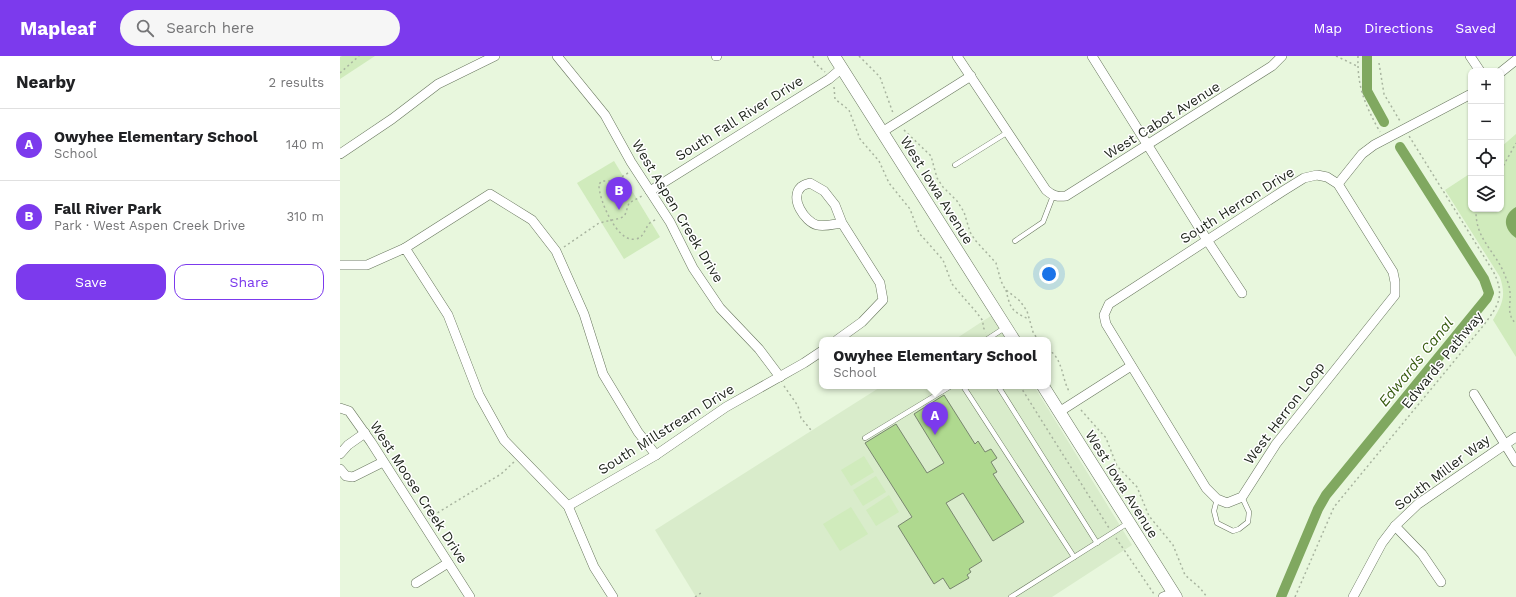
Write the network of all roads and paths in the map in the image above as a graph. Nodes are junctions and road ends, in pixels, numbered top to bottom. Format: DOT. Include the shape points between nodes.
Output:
graph roads {
  1 [pos="359,56"];
  2 [pos="495,56"];
  3 [pos="557,56"];
  4 [pos="813,56"];
  5 [pos="834,56"];
  6 [pos="859,56"];
  7 [pos="958,56"];
  8 [pos="1092,56"];
  9 [pos="1282,56"];
  10 [pos="1336,56"];
  11 [pos="1358,56"];
  12 [pos="1470,56"];
  13 [pos="1516,60"];
  14 [pos="1379,64"];
  15 [pos="1358,67"];
  16 [pos="842,68"];
  17 [pos="1478,68"];
  18 [pos="1504,70"];
  19 [pos="340,73"];
  20 [pos="971,76"];
  21 [pos="829,79"];
  22 [pos="1468,96"];
  23 [pos="898,121"];
  24 [pos="1404,128"];
  25 [pos="882,132"];
  26 [pos="1008,132"];
  27 [pos="1383,139"];
  28 [pos="1516,143"];
  29 [pos="1148,145"];
  30 [pos="340,154"];
  31 [pos="956,165"];
  32 [pos="1504,165"];
  33 [pos="636,168"];
  34 [pos="1338,184"];
  35 [pos="650,191"];
  36 [pos="1053,196"];
  37 [pos="1476,212"];
  38 [pos="665,214"];
  39 [pos="611,220"];
  40 [pos="842,223"];
  41 [pos="1207,240"];
  42 [pos="1015,241"];
  43 [pos="405,248"];
  44 [pos="556,251"];
  45 [pos="340,265"];
  46 [pos="1005,288"];
  47 [pos="1242,293"];
  48 [pos="1030,319"];
  49 [pos="1516,324"];
  50 [pos="1006,327"];
  51 [pos="841,337"];
  52 [pos="987,337"];
  53 [pos="991,337"];
  54 [pos="1012,337"];
  55 [pos="1037,337"];
  56 [pos="1051,352"];
  57 [pos="819,353"];
  58 [pos="1131,366"];
  59 [pos="780,377"];
  60 [pos="946,389"];
  61 [pos="965,389"];
  62 [pos="1000,389"];
  63 [pos="1022,389"];
  64 [pos="1045,389"];
  65 [pos="1474,394"];
  66 [pos="1076,401"];
  67 [pos="340,408"];
  68 [pos="1059,412"];
  69 [pos="811,430"];
  70 [pos="365,433"];
  71 [pos="1516,437"];
  72 [pos="865,438"];
  73 [pos="1504,443"];
  74 [pos="340,454"];
  75 [pos="656,455"];
  76 [pos="520,457"];
  77 [pos="383,462"];
  78 [pos="1516,462"];
  79 [pos="340,469"];
  80 [pos="1242,497"];
  81 [pos="1217,499"];
  82 [pos="568,506"];
  83 [pos="423,522"];
  84 [pos="1129,523"];
  85 [pos="1395,526"];
  86 [pos="1112,533"];
  87 [pos="1097,542"];
  88 [pos="1074,557"];
  89 [pos="448,563"];
  90 [pos="1441,582"];
  91 [pos="416,583"];
  92 [pos="701,593"];
  93 [pos="1171,596"];
  94 [pos="470,597"];
  95 [pos="613,597"];
  96 [pos="695,597"];
  97 [pos="1011,597"];
  98 [pos="1157,597"];
  99 [pos="1207,597"];
  100 [pos="1295,597"];
  101 [pos="1353,597"];
  1 -- 19 [label="path"];
  2 -- 30 [label="street" via="438,84"];
  3 -- 33 [label="street, West Aspen Creek Drive" via="605,115"];
  4 -- 21 [label="path" via="815,63 823,68"];
  5 -- 16 [label="street, West Iowa Avenue"];
  6 -- 23 [label="path" via="880,77"];
  7 -- 20 [label="street"];
  8 -- 29 [label="street"];
  9 -- 29 [label="street, West Cabot Avenue" via="1272,66"];
  10 -- 15 [label="path"];
  11 -- 15 [label="path"];
  12 -- 17 [label="street"];
  13 -- 18 [label="street"];
  14 -- 24 [label="path, Edwards Pathway" via="1384,94"];
  15 -- 27 [label="path" via="1364,102"];
  16 -- 21 [label="street, South Fall River Drive"];
  16 -- 25 [label="street, West Iowa Avenue"];
  20 -- 23 [label="street"];
  20 -- 26 [label="street"];
  21 -- 35 [label="street, South Fall River Drive"];
  21 -- 52 [label="path" via="835,99 849,110 860,139 879,162 889,183 910,209 919,233 942,260 952,284 977,313"];
  22 -- 24 [label="street"];
  23 -- 25 [label="street"];
  23 -- 46 [label="path" via="931,156 937,178 961,206 975,240 996,262"];
  24 -- 27 [label="street"];
  24 -- 100 [label="path, Edwards Pathway" via="1493,271 1500,286 1499,303 1334,507"];
  25 -- 50 [label="street, West Iowa Avenue"];
  26 -- 31 [label="lane"];
  26 -- 36 [label="street" via="1046,190"];
  27 -- 34 [label="street" via="1362,154"];
  28 -- 32 [label="path"];
  29 -- 36 [label="street, West Cabot Avenue" via="1066,196"];
  29 -- 41 [label="street"];
  33 -- 35 [label="street, West Aspen Creek Drive"];
  33 -- 39 [label="path" via="615,181 602,181 599,184 602,204"];
  34 -- 41 [label="street, South Herron Drive" via="1327,177 1316,175 1304,178"];
  34 -- 80 [label="street, West Herron Loop" via="1393,272 1395,295 1276,444"];
  35 -- 38 [label="street, West Aspen Creek Drive"];
  35 -- 39 [label="path" via="631,200 624,215"];
  36 -- 42 [label="lane" via="1043,222"];
  37 -- 49 [label="path" via="1480,236 1498,258 1511,292 1508,309"];
  38 -- 39 [label="path" via="649,223 642,236 634,240 620,233"];
  38 -- 59 [label="street, West Aspen Creek Drive" via="694,268 720,308 759,349"];
  39 -- 44 [label="path" via="599,223"];
  40 -- 40 [label="street" via="818,226 808,220 797,199 802,186 810,183 824,191 835,205"];
  40 -- 51 [label="street" via="880,283 883,300 862,322"];
  41 -- 47 [label="street"];
  41 -- 58 [label="street, South Herron Drive" via="1109,304 1104,315 1106,324"];
  43 -- 44 [label="street" via="490,194 532,220"];
  43 -- 45 [label="street" via="367,265"];
  43 -- 76 [label="street" via="448,315 479,394 504,440"];
  44 -- 75 [label="street" via="584,314 603,374 638,432"];
  46 -- 48 [label="path" via="1020,301"];
  46 -- 48 [label="path" via="1015,313"];
  48 -- 55 [label="path"];
  50 -- 53 [label="lane"];
  50 -- 54 [label="street, West Iowa Avenue"];
  56 -- 66 [label="path" via="1058,360 1068,389"];
  57 -- 59 [label="street, South Millstream Drive"];
  58 -- 66 [label="street"];
  58 -- 81 [label="street" via="1206,488"];
  59 -- 69 [label="path" via="789,397 798,406 801,418"];
  59 -- 75 [label="street, South Millstream Drive" via="726,407"];
  60 -- 72 [label="lane"];
  61 -- 88 [label="lane"];
  62 -- 87 [label="lane"];
  63 -- 86 [label="path"];
  64 -- 68 [label="street, West Iowa Avenue"];
  65 -- 73 [label="street"];
  66 -- 68 [label="street"];
  66 -- 99 [label="path" via="1106,438 1115,462 1137,487 1148,516 1173,545 1185,575"];
  67 -- 70 [label="street, West Moose Creek Drive" via="349,411"];
  68 -- 84 [label="street, West Iowa Avenue"];
  70 -- 74 [label="street"];
  70 -- 77 [label="street, West Moose Creek Drive"];
  71 -- 73 [label="street, South Miller Way"];
  73 -- 78 [label="street"];
  73 -- 85 [label="street, South Miller Way" via="1418,504"];
  75 -- 82 [label="street, South Millstream Drive"];
  76 -- 82 [label="street"];
  76 -- 83 [label="path" via="501,474"];
  77 -- 79 [label="street" via="353,477 346,476"];
  77 -- 83 [label="street, West Moose Creek Drive"];
  80 -- 81 [label="street" via="1227,503"];
  80 -- 81 [label="lane" via="1249,512 1248,522 1233,531 1217,523 1214,511"];
  82 -- 95 [label="street" via="594,567"];
  83 -- 89 [label="street, West Moose Creek Drive"];
  84 -- 86 [label="lane"];
  84 -- 93 [label="street, West Iowa Avenue"];
  85 -- 90 [label="street" via="1422,554"];
  85 -- 101 [label="street, South Miller Way" via="1382,543"];
  86 -- 87 [label="lane"];
  86 -- 98 [label="path"];
  87 -- 88 [label="lane"];
  88 -- 97 [label="lane"];
  89 -- 91 [label="street"];
  89 -- 94 [label="street, West Moose Creek Drive"];
  92 -- 96 [label="path"];
}
